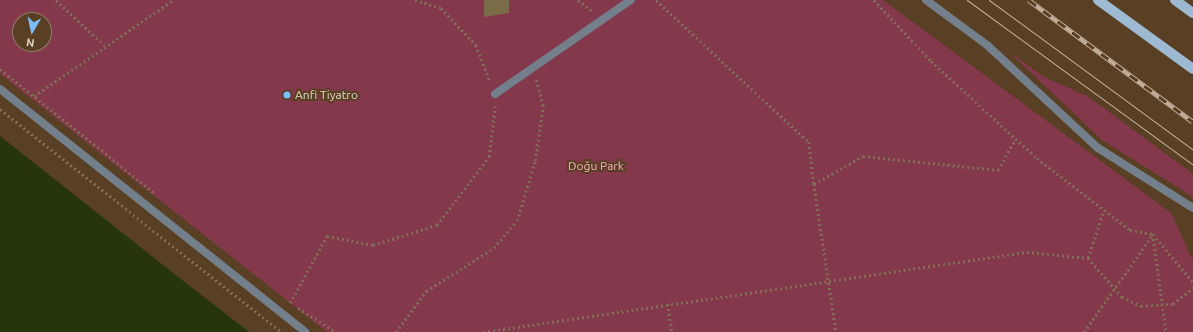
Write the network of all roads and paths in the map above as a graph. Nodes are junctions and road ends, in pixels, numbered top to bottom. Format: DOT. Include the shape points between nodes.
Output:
graph roads {
  1 [pos="56,0"];
  2 [pos="173,0"];
  3 [pos="415,0"];
  4 [pos="578,0"];
  5 [pos="631,0"];
  6 [pos="656,0"];
  7 [pos="874,0"];
  8 [pos="926,0"];
  9 [pos="1098,0"];
  10 [pos="1176,0"];
  11 [pos="1193,14"];
  12 [pos="603,18"];
  13 [pos="104,44"];
  14 [pos="0,69"];
  15 [pos="1193,69"];
  16 [pos="533,70"];
  17 [pos="0,89"];
  18 [pos="495,94"];
  19 [pos="34,96"];
  20 [pos="21,106"];
  21 [pos="0,109"];
  22 [pos="8,115"];
  23 [pos="1016,139"];
  24 [pos="814,184"];
  25 [pos="162,199"];
  26 [pos="1193,208"];
  27 [pos="1103,212"];
  28 [pos="1153,234"];
  29 [pos="1088,258"];
  30 [pos="828,281"];
  31 [pos="1193,282"];
  32 [pos="1193,288"];
  33 [pos="1114,289"];
  34 [pos="284,298"];
  35 [pos="290,303"];
  36 [pos="668,304"];
  37 [pos="1163,307"];
  38 [pos="281,332"];
  39 [pos="305,332"];
  40 [pos="336,332"];
  41 [pos="396,332"];
  42 [pos="483,332"];
  43 [pos="672,332"];
  44 [pos="836,332"];
  45 [pos="1084,332"];
  46 [pos="1166,332"];
  1 -- 13 [label="path"];
  2 -- 13 [label="path"];
  3 -- 18 [label="path" via="441,8 476,45"];
  4 -- 12 [label="path"];
  5 -- 12 [label="street"];
  6 -- 24 [label="path" via="809,142"];
  7 -- 23 [label="path" via="931,61"];
  8 -- 26 [label="street" via="987,45 1098,148"];
  9 -- 15 [label="main road"];
  10 -- 11 [label="main road"];
  12 -- 16 [label="street"];
  13 -- 19 [label="path"];
  14 -- 19 [label="path"];
  16 -- 18 [label="street"];
  16 -- 41 [label="path" via="543,106 535,161 517,221 494,248 426,291"];
  17 -- 20 [label="street"];
  18 -- 35 [label="path" via="489,157 437,225 373,245 326,236"];
  19 -- 20 [label="path"];
  19 -- 25 [label="path"];
  20 -- 22 [label="path"];
  20 -- 39 [label="street"];
  21 -- 22 [label="path"];
  22 -- 38 [label="path"];
  23 -- 24 [label="path" via="998,170 863,156"];
  23 -- 27 [label="path"];
  24 -- 30 [label="path"];
  27 -- 28 [label="path" via="1130,230"];
  27 -- 29 [label="path"];
  28 -- 31 [label="path"];
  28 -- 33 [label="path"];
  28 -- 37 [label="path"];
  29 -- 30 [label="path" via="1027,252"];
  29 -- 33 [label="path"];
  30 -- 36 [label="path"];
  30 -- 44 [label="path"];
  32 -- 37 [label="path" via="1181,300"];
  33 -- 37 [label="path" via="1131,303"];
  33 -- 45 [label="path"];
  34 -- 35 [label="path"];
  35 -- 40 [label="path"];
  36 -- 42 [label="path"];
  36 -- 43 [label="path"];
  37 -- 46 [label="path"];
}
